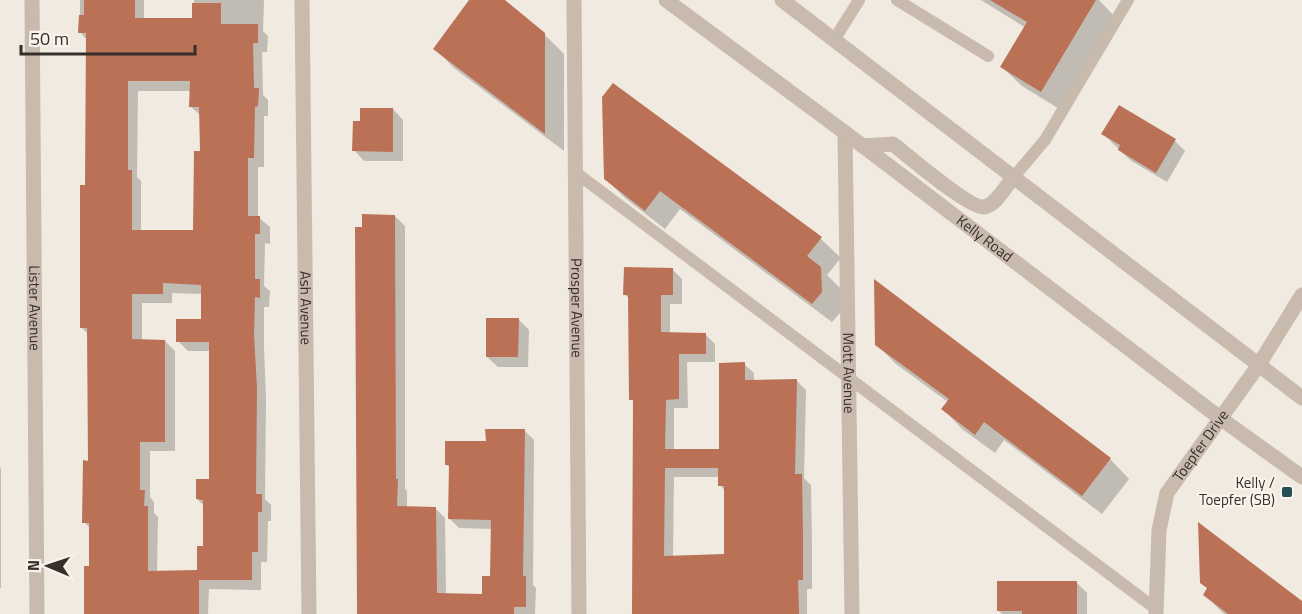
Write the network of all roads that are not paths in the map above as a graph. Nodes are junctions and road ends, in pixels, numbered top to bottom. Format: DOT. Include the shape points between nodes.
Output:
graph roads {
  1 [pos="32,0"];
  2 [pos="302,0"];
  3 [pos="574,0"];
  4 [pos="666,0"];
  5 [pos="782,0"];
  6 [pos="859,0"];
  7 [pos="897,0"];
  8 [pos="1128,0"];
  9 [pos="834,40"];
  10 [pos="988,56"];
  11 [pos="845,133"];
  12 [pos="863,146"];
  13 [pos="575,172"];
  14 [pos="1013,178"];
  15 [pos="1302,296"];
  16 [pos="1258,366"];
  17 [pos="849,377"];
  18 [pos="1302,398"];
  19 [pos="1220,418"];
  20 [pos="1302,477"];
  21 [pos="1156,611"];
  22 [pos="37,614"];
  23 [pos="309,614"];
  24 [pos="579,614"];
  25 [pos="852,614"];
  1 -- 22 [label="street, Lister Avenue"];
  2 -- 23 [label="street, Ash Avenue"];
  3 -- 13 [label="street, Prosper Avenue"];
  4 -- 11 [label="street, Kelly Road"];
  5 -- 9 [label="street"];
  6 -- 9 [label="lane"];
  7 -- 10 [label="lane"];
  8 -- 14 [label="lane" via="1045,140"];
  9 -- 14 [label="street"];
  11 -- 12 [label="street, Kelly Road"];
  11 -- 17 [label="street, Mott Avenue"];
  12 -- 14 [label="street" via="892,144 977,206 985,207 994,201"];
  12 -- 19 [label="street, Kelly Road"];
  13 -- 17 [label="lane"];
  13 -- 24 [label="street, Prosper Avenue"];
  14 -- 16 [label="street"];
  15 -- 16 [label="street, Toepfer Drive"];
  16 -- 18 [label="street"];
  16 -- 19 [label="street, Toepfer Drive"];
  17 -- 21 [label="lane"];
  17 -- 25 [label="street, Mott Avenue"];
  19 -- 20 [label="street, Kelly Road"];
  19 -- 21 [label="street, Toepfer Drive" via="1167,493 1159,530"];
}
